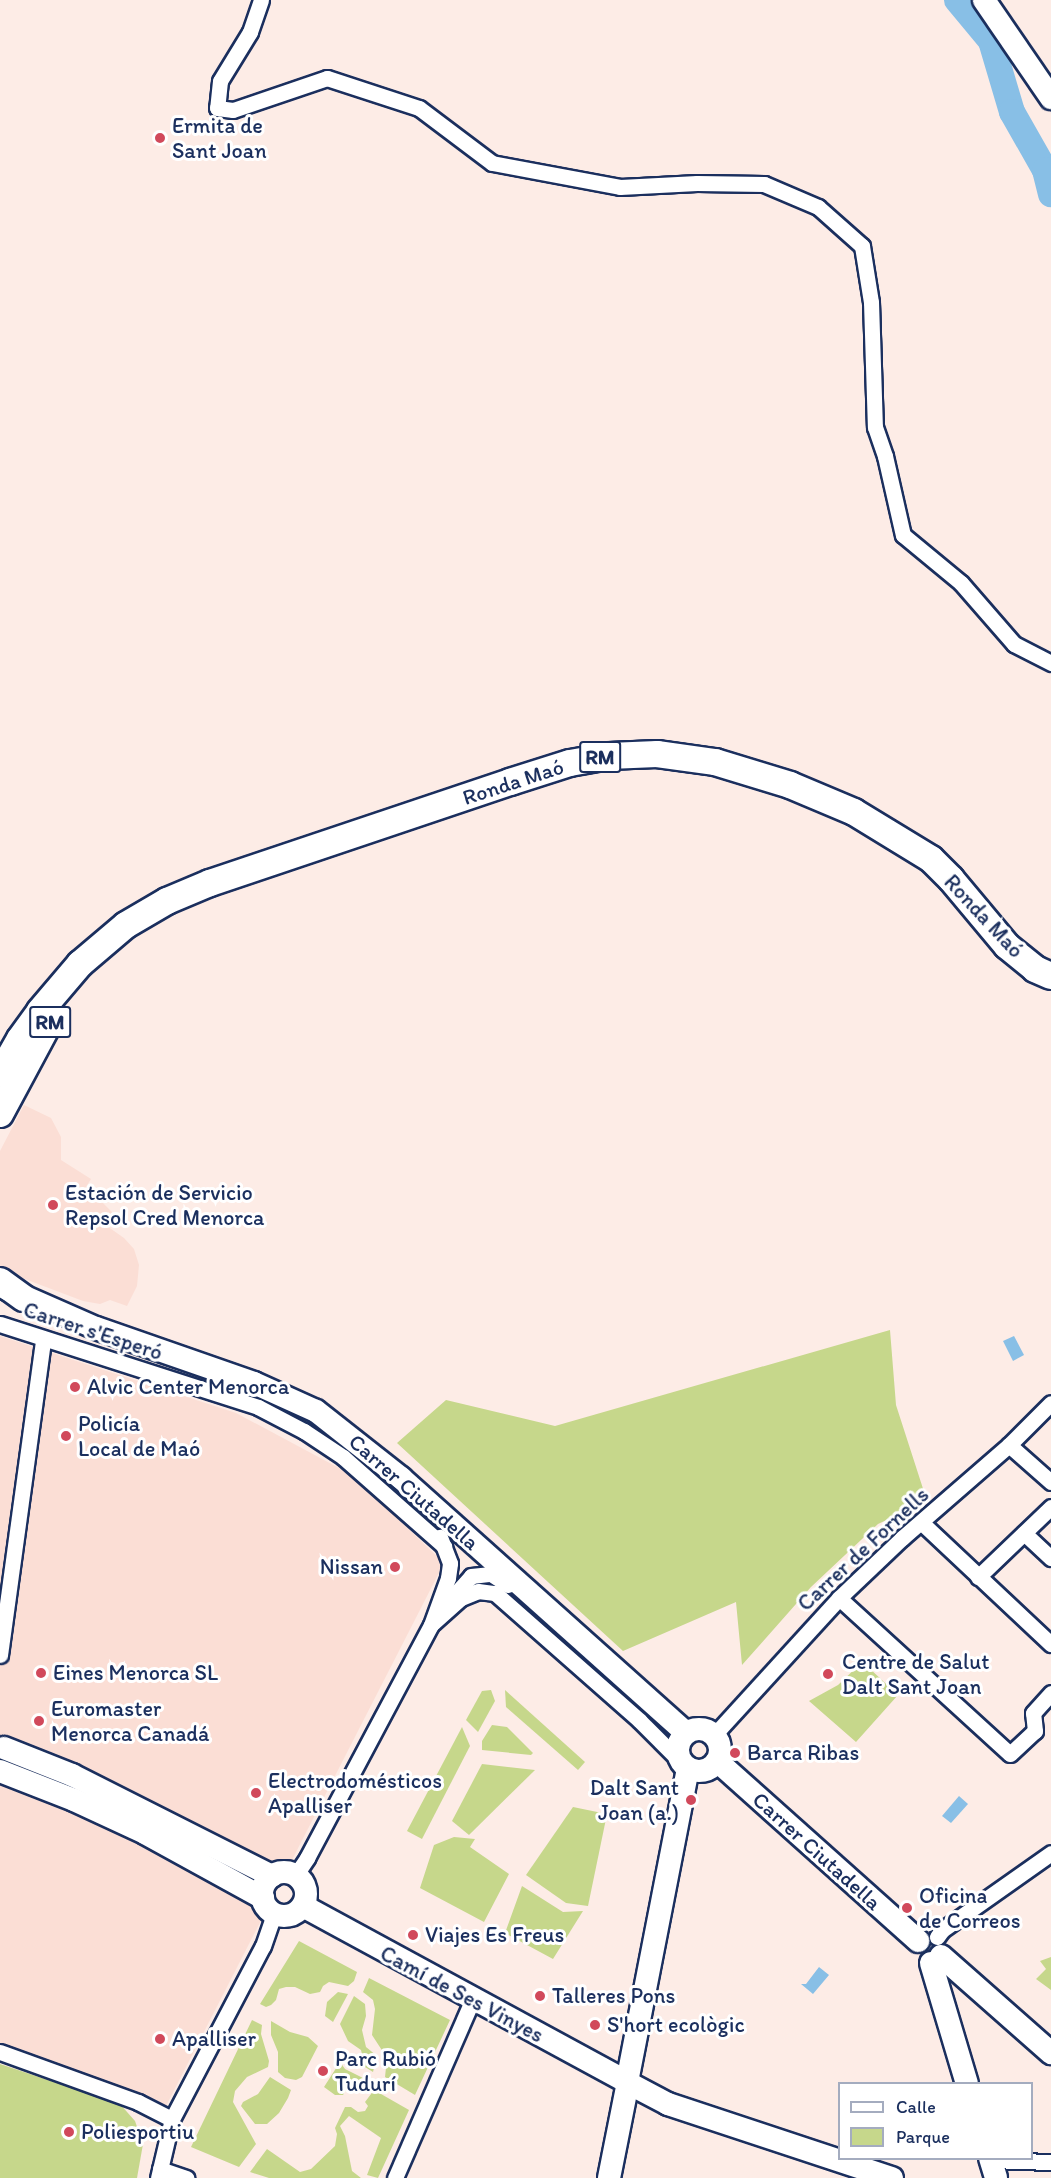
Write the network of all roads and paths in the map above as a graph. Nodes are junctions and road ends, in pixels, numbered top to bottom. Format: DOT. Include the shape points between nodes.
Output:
graph roads {
  1 [pos="261,0"];
  2 [pos="984,0"];
  3 [pos="1051,98"];
  4 [pos="1051,663"];
  5 [pos="111,937"];
  6 [pos="1051,976"];
  7 [pos="64,984"];
  8 [pos="0,1074"];
  9 [pos="0,1090"];
  10 [pos="0,1114"];
  11 [pos="0,1283"];
  12 [pos="11,1300"];
  13 [pos="0,1324"];
  14 [pos="44,1340"];
  15 [pos="1051,1403"];
  16 [pos="1009,1445"];
  17 [pos="1051,1482"];
  18 [pos="419,1494"];
  19 [pos="1051,1507"];
  20 [pos="922,1523"];
  21 [pos="1024,1533"];
  22 [pos="444,1546"];
  23 [pos="1051,1558"];
  24 [pos="978,1577"];
  25 [pos="839,1598"];
  26 [pos="556,1617"];
  27 [pos="430,1625"];
  28 [pos="1051,1644"];
  29 [pos="0,1655"];
  30 [pos="1051,1693"];
  31 [pos="686,1733"];
  32 [pos="714,1735"];
  33 [pos="1,1757"];
  34 [pos="717,1761"];
  35 [pos="684,1765"];
  36 [pos="1051,1853"];
  37 [pos="295,1875"];
  38 [pos="272,1876"];
  39 [pos="269,1906"];
  40 [pos="303,1906"];
  41 [pos="932,1949"];
  42 [pos="473,2000"];
  43 [pos="0,2052"];
  44 [pos="1051,2053"];
  45 [pos="627,2082"];
  46 [pos="966,2082"];
  47 [pos="172,2119"];
  48 [pos="1051,2162"];
  49 [pos="992,2165"];
  50 [pos="159,2173"];
  51 [pos="186,2178"];
  52 [pos="395,2178"];
  53 [pos="609,2178"];
  54 [pos="892,2178"];
  1 -- 4 [label="street" via="250,32 220,81 217,108 233,110 327,78 419,108 492,163 620,187 764,184 818,207 862,246 871,302 875,427 903,535 962,583 1014,644"];
  2 -- 3 [label="street"];
  5 -- 6 [label="main road, Ronda Maó / RM" via="142,915 210,883 570,763 657,754 742,769 828,800 876,824 931,859 1007,946 1035,969"];
  5 -- 7 [label="main road, Ronda Maó / RM"];
  5 -- 10 [label="main road, Ronda Maó / RM" via="88,963 51,1019"];
  7 -- 8 [label="main road, RM" via="20,1040"];
  7 -- 9 [label="main road, RM"];
  11 -- 12 [label="main road"];
  12 -- 18 [label="street, Carrer Ciutadella" via="254,1383 307,1406 365,1447"];
  13 -- 14 [label="street, Carrer s'Esperó"];
  14 -- 22 [label="street, Carrer s'Esperó" via="258,1407 343,1457"];
  14 -- 29 [label="street"];
  15 -- 16 [label="street, Carrer de Fornells"];
  16 -- 17 [label="street"];
  16 -- 20 [label="street, Carrer de Fornells"];
  18 -- 22 [label="street"];
  18 -- 26 [label="street, Carrer Ciutadella"];
  19 -- 21 [label="street"];
  20 -- 24 [label="street"];
  20 -- 25 [label="street, Carrer de Fornells"];
  21 -- 23 [label="street"];
  21 -- 24 [label="street"];
  22 -- 27 [label="street" via="450,1563 448,1578"];
  24 -- 28 [label="street"];
  25 -- 30 [label="street" via="1010,1754 1035,1731 1033,1713"];
  25 -- 32 [label="street, Carrer de Fornells"];
  26 -- 27 [label="street" via="540,1612 505,1582 482,1573 461,1584"];
  26 -- 31 [label="street, Carrer Ciutadella"];
  27 -- 35 [label="street" via="461,1598 478,1592 495,1593"];
  27 -- 37 [label="street" via="313,1848"];
  31 -- 32 [label="street" via="699,1729"];
  31 -- 35 [label="street" via="677,1748"];
  32 -- 34 [label="street" via="720,1747"];
  33 -- 38 [label="street" via="82,1780"];
  33 -- 39 [label="street" via="74,1800 145,1833"];
  34 -- 35 [label="street" via="704,1771"];
  34 -- 41 [label="street, Carrer Ciutadella"];
  35 -- 45 [label="street" via="682,1799"];
  36 -- 41 [label="street" via="942,1930"];
  37 -- 38 [label="street" via="284,1872"];
  37 -- 40 [label="street" via="305,1886"];
  38 -- 39 [label="street" via="264,1886"];
  39 -- 40 [label="street" via="293,1914"];
  39 -- 47 [label="street" via="263,1946"];
  40 -- 42 [label="street, Camí de Ses Vinyes"];
  41 -- 44 [label="street, Carrer Ciutadella"];
  41 -- 46 [label="street"];
  42 -- 45 [label="street, Camí de Ses Vinyes"];
  42 -- 52 [label="street"];
  43 -- 47 [label="street" via="138,2102"];
  45 -- 53 [label="street"];
  45 -- 54 [label="street, Camí de Ses Vinyes" via="668,2104"];
  47 -- 50 [label="street"];
  48 -- 49 [label="street"];
  50 -- 51 [label="street"];
}
